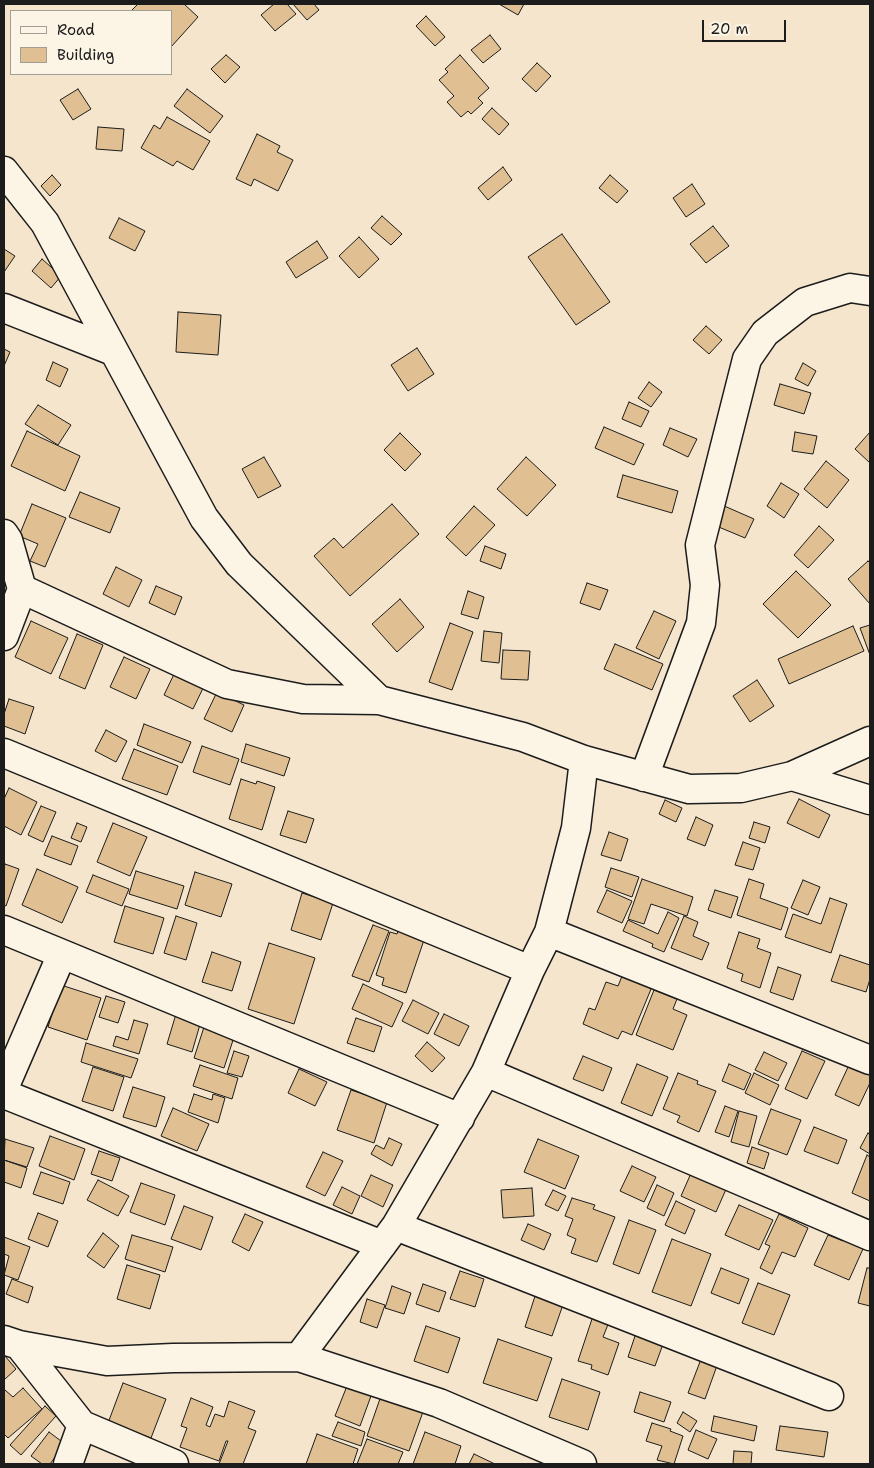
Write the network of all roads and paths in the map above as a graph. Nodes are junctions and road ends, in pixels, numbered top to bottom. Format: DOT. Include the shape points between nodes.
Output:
graph roads {
  1 [pos="4,171"];
  2 [pos="870,291"];
  3 [pos="4,308"];
  4 [pos="113,351"];
  5 [pos="4,534"];
  6 [pos="22,589"];
  7 [pos="4,636"];
  8 [pos="379,700"];
  9 [pos="870,741"];
  10 [pos="4,753"];
  11 [pos="584,760"];
  12 [pos="792,776"];
  13 [pos="644,777"];
  14 [pos="870,800"];
  15 [pos="4,930"];
  16 [pos="550,932"];
  17 [pos="62,954"];
  18 [pos="530,970"];
  19 [pos="12,1044"];
  20 [pos="870,1060"];
  21 [pos="486,1072"];
  22 [pos="4,1088"];
  23 [pos="4,1094"];
  24 [pos="460,1118"];
  25 [pos="389,1236"];
  26 [pos="870,1236"];
  27 [pos="11,1343"];
  28 [pos="299,1357"];
  29 [pos="829,1396"];
  30 [pos="82,1425"];
  31 [pos="68,1464"];
  32 [pos="174,1464"];
  33 [pos="582,1464"];
  1 -- 4 [label="street" via="45,223"];
  2 -- 13 [label="street" via="850,288 805,302 765,333 746,359 700,545 705,585 701,623"];
  3 -- 4 [label="street"];
  4 -- 8 [label="street" via="204,518 246,570"];
  5 -- 6 [label="street"];
  6 -- 7 [label="street"];
  6 -- 8 [label="street" via="227,684 303,699"];
  8 -- 11 [label="street" via="523,737"];
  9 -- 12 [label="street"];
  10 -- 18 [label="street"];
  11 -- 13 [label="street"];
  11 -- 16 [label="street" via="576,828"];
  12 -- 13 [label="street" via="741,788 689,789"];
  12 -- 14 [label="street"];
  15 -- 17 [label="street"];
  16 -- 18 [label="street"];
  16 -- 20 [label="street"];
  17 -- 19 [label="street"];
  17 -- 24 [label="street"];
  18 -- 21 [label="street"];
  19 -- 22 [label="street"];
  21 -- 24 [label="street"];
  21 -- 26 [label="street"];
  23 -- 25 [label="street"];
  24 -- 25 [label="street"];
  25 -- 28 [label="street"];
  25 -- 29 [label="street"];
  27 -- 28 [label="street" via="107,1361"];
  27 -- 30 [label="street"];
  28 -- 33 [label="street" via="439,1403"];
  30 -- 31 [label="street"];
  30 -- 32 [label="street"];
}
